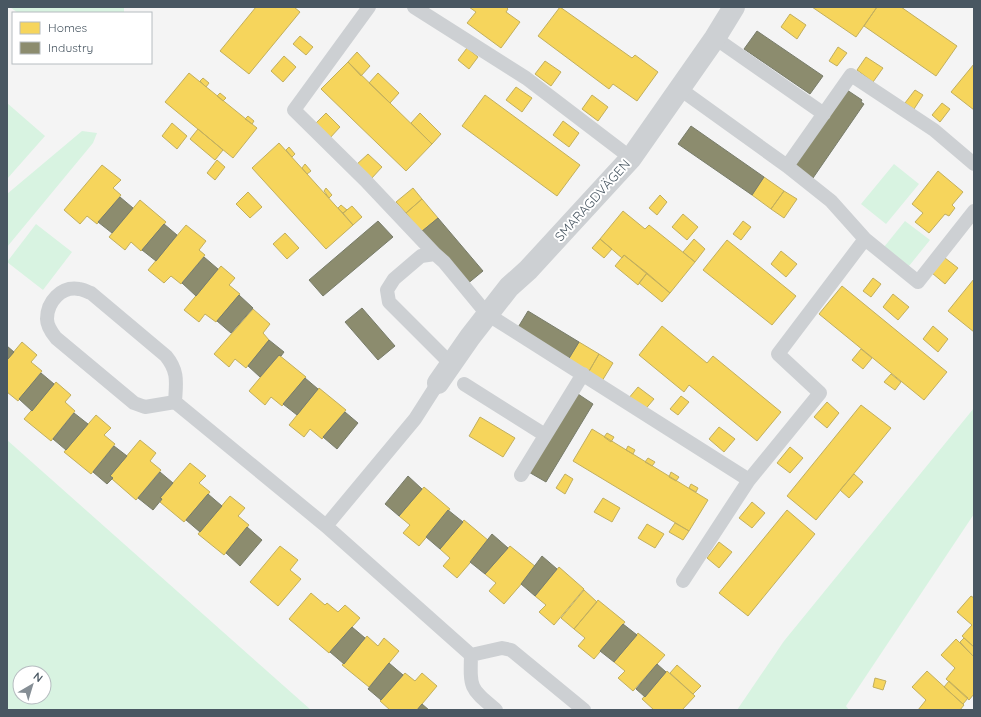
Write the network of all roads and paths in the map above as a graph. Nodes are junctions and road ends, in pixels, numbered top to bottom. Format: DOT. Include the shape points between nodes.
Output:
graph roads {
  1 [pos="368,7"];
  2 [pos="414,7"];
  3 [pos="734,7"];
  4 [pos="715,38"];
  5 [pos="680,89"];
  6 [pos="824,114"];
  7 [pos="631,158"];
  8 [pos="974,164"];
  9 [pos="787,166"];
  10 [pos="974,211"];
  11 [pos="865,239"];
  12 [pos="435,254"];
  13 [pos="487,314"];
  14 [pos="451,364"];
  15 [pos="583,374"];
  16 [pos="438,383"];
  17 [pos="464,384"];
  18 [pos="175,402"];
  19 [pos="545,434"];
  20 [pos="521,475"];
  21 [pos="749,480"];
  22 [pos="326,526"];
  23 [pos="683,581"];
  24 [pos="471,655"];
  25 [pos="496,710"];
  26 [pos="584,710"];
  1 -- 12 [label="lane" via="294,110"];
  2 -- 7 [label="lane" via="526,78"];
  3 -- 4 [label="street, SMARAGDVÄGEN"];
  4 -- 5 [label="street, SMARAGDVÄGEN"];
  4 -- 6 [label="lane"];
  5 -- 7 [label="street, SMARAGDVÄGEN"];
  5 -- 9 [label="lane"];
  6 -- 8 [label="lane" via="851,75 934,130"];
  6 -- 9 [label="lane"];
  7 -- 13 [label="street, SMARAGDVÄGEN" via="528,270 509,287"];
  9 -- 11 [label="lane" via="831,201"];
  10 -- 11 [label="lane" via="918,282"];
  11 -- 21 [label="lane" via="778,354 820,393"];
  12 -- 13 [label="lane"];
  12 -- 14 [label="lane" via="421,256 394,279 387,290 389,302"];
  13 -- 14 [label="street, SMARAGDVÄGEN"];
  13 -- 15 [label="lane"];
  14 -- 16 [label="street, SMARAGDVÄGEN"];
  15 -- 19 [label="lane"];
  15 -- 21 [label="lane"];
  16 -- 22 [label="lane" via="415,419"];
  17 -- 19 [label="lane"];
  18 -- 18 [label="lane" via="145,407 134,403 56,338 47,320 48,308 54,298 69,289 91,293 160,352 173,364 176,373"];
  18 -- 22 [label="lane"];
  19 -- 20 [label="lane"];
  21 -- 23 [label="lane"];
  22 -- 24 [label="lane"];
  24 -- 25 [label="lane" via="472,687 475,693"];
  24 -- 26 [label="lane" via="502,648 511,650"];
}
